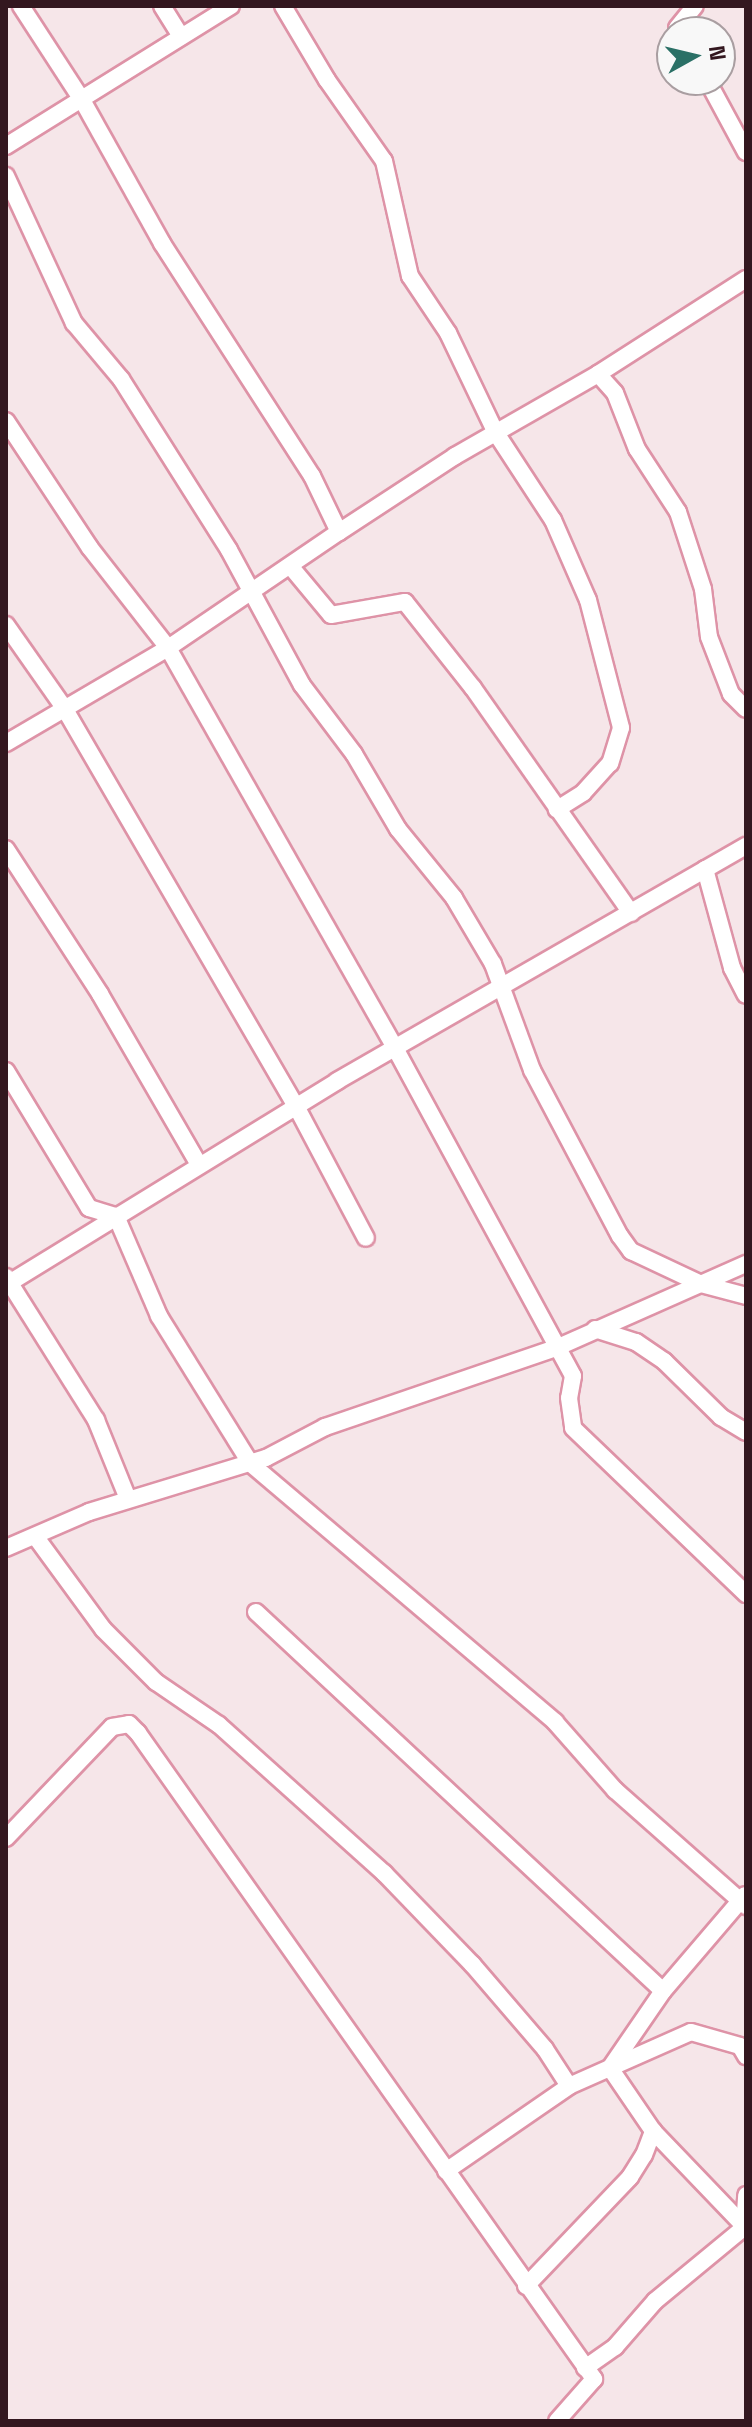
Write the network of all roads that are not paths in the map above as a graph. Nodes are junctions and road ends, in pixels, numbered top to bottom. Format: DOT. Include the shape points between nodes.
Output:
graph roads {
  1 [pos="21,6"];
  2 [pos="162,6"];
  3 [pos="231,6"];
  4 [pos="283,6"];
  5 [pos="181,37"];
  6 [pos="716,96"];
  7 [pos="82,100"];
  8 [pos="6,146"];
  9 [pos="746,152"];
  10 [pos="6,176"];
  11 [pos="746,279"];
  12 [pos="598,374"];
  13 [pos="6,421"];
  14 [pos="496,433"];
  15 [pos="339,532"];
  16 [pos="291,567"];
  17 [pos="249,590"];
  18 [pos="6,625"];
  19 [pos="168,648"];
  20 [pos="63,706"];
  21 [pos="746,709"];
  22 [pos="6,743"];
  23 [pos="557,809"];
  24 [pos="746,846"];
  25 [pos="6,849"];
  26 [pos="705,869"];
  27 [pos="631,913"];
  28 [pos="500,988"];
  29 [pos="746,995"];
  30 [pos="395,1048"];
  31 [pos="6,1071"];
  32 [pos="296,1106"];
  33 [pos="199,1165"];
  34 [pos="116,1216"];
  35 [pos="366,1238"];
  36 [pos="746,1264"];
  37 [pos="8,1281"];
  38 [pos="701,1284"];
  39 [pos="746,1296"];
  40 [pos="595,1329"];
  41 [pos="556,1348"];
  42 [pos="746,1432"];
  43 [pos="250,1463"];
  44 [pos="128,1499"];
  45 [pos="35,1536"];
  46 [pos="7,1546"];
  47 [pos="746,1594"];
  48 [pos="256,1612"];
  49 [pos="6,1838"];
  50 [pos="744,1900"];
  51 [pos="663,1991"];
  52 [pos="746,2056"];
  53 [pos="610,2068"];
  54 [pos="569,2086"];
  55 [pos="653,2131"];
  56 [pos="446,2171"];
  57 [pos="746,2195"];
  58 [pos="745,2227"];
  59 [pos="526,2286"];
  60 [pos="585,2368"];
  61 [pos="557,2421"];
  1 -- 7 [label="street"];
  2 -- 5 [label="street"];
  3 -- 5 [label="street"];
  4 -- 14 [label="street" via="384,161 410,276 448,333"];
  5 -- 7 [label="street"];
  6 -- 9 [label="street"];
  7 -- 8 [label="street"];
  7 -- 15 [label="street" via="162,243 312,476"];
  10 -- 17 [label="street" via="74,323 121,379"];
  11 -- 12 [label="street"];
  12 -- 14 [label="street"];
  12 -- 21 [label="street" via="615,393 637,449 678,512 703,589 709,637 731,694"];
  13 -- 19 [label="street" via="90,548"];
  14 -- 15 [label="street"];
  14 -- 23 [label="street" via="553,520 588,600 621,728 610,763 583,793"];
  15 -- 16 [label="street"];
  16 -- 17 [label="street"];
  16 -- 23 [label="street" via="331,615 405,602 466,677"];
  17 -- 19 [label="street"];
  17 -- 28 [label="street" via="302,685 354,754 398,829 454,898 493,964"];
  18 -- 20 [label="street"];
  19 -- 20 [label="street"];
  19 -- 30 [label="street"];
  20 -- 22 [label="street"];
  20 -- 32 [label="street"];
  23 -- 27 [label="street"];
  24 -- 26 [label="street"];
  25 -- 33 [label="street" via="100,994"];
  26 -- 27 [label="street"];
  26 -- 29 [label="street" via="732,968"];
  27 -- 28 [label="street"];
  28 -- 30 [label="street"];
  28 -- 38 [label="street" via="532,1070 620,1236 631,1251"];
  30 -- 32 [label="street"];
  30 -- 41 [label="street"];
  31 -- 34 [label="street" via="89,1208"];
  32 -- 33 [label="street"];
  32 -- 35 [label="street"];
  33 -- 34 [label="street"];
  34 -- 37 [label="street"];
  34 -- 43 [label="street" via="159,1316"];
  36 -- 38 [label="street"];
  37 -- 44 [label="street" via="96,1420"];
  38 -- 39 [label="street"];
  38 -- 40 [label="street"];
  40 -- 41 [label="street"];
  40 -- 42 [label="street" via="636,1342 664,1361 721,1417"];
  41 -- 43 [label="street" via="325,1427"];
  41 -- 47 [label="street" via="573,1376 573,1428"];
  43 -- 44 [label="street"];
  43 -- 50 [label="street" via="555,1722 615,1790"];
  44 -- 45 [label="street"];
  45 -- 46 [label="street"];
  45 -- 54 [label="street" via="103,1629 156,1682 219,1725 384,1873 472,1964 545,2049"];
  48 -- 51 [label="street"];
  49 -- 56 [label="street" via="112,1727 129,1724 343,2018"];
  50 -- 51 [label="street"];
  51 -- 53 [label="street"];
  52 -- 53 [label="street" via="740,2046 691,2032"];
  53 -- 54 [label="street"];
  53 -- 55 [label="street"];
  54 -- 56 [label="street"];
  55 -- 58 [label="street"];
  55 -- 59 [label="street" via="630,2177"];
  56 -- 59 [label="street"];
  57 -- 58 [label="street"];
  58 -- 60 [label="street" via="655,2301 615,2347"];
  59 -- 60 [label="street"];
  60 -- 61 [label="street" via="594,2379 589,2390"];
}
